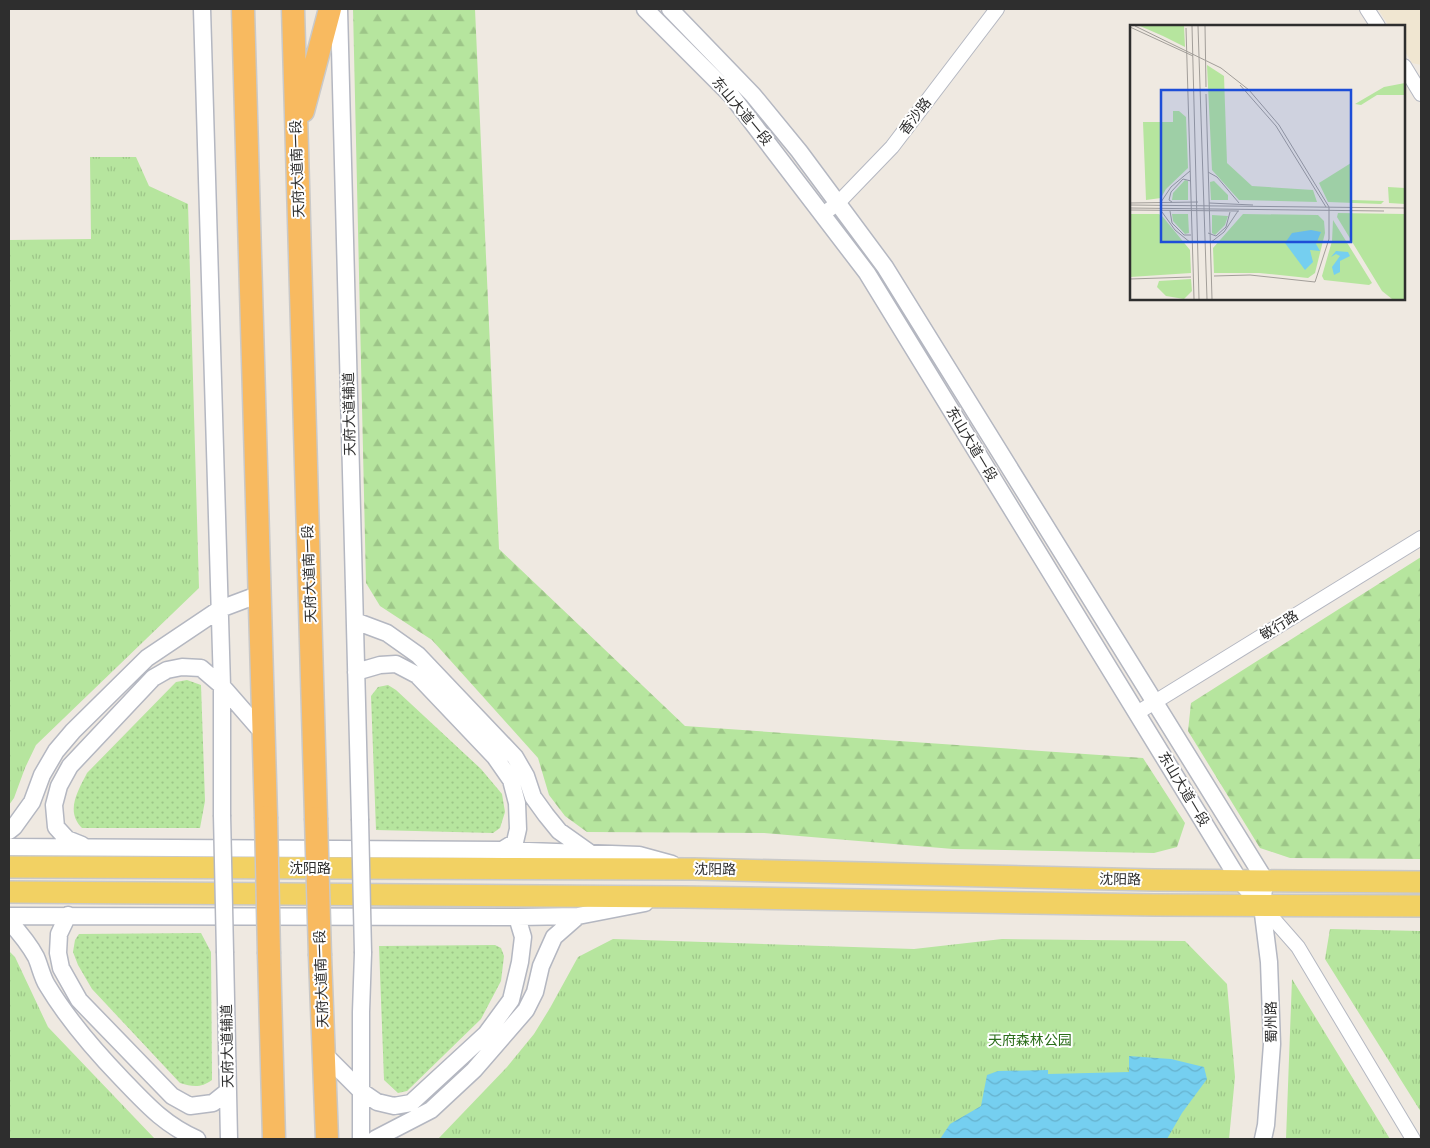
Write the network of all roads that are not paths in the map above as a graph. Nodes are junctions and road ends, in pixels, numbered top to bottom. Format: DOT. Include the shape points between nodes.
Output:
graph roads {
  1 [pos="202,9"];
  2 [pos="243,9"];
  3 [pos="293,9"];
  4 [pos="330,9"];
  5 [pos="339,9"];
  6 [pos="645,9"];
  7 [pos="670,9"];
  8 [pos="997,9"];
  9 [pos="1367,9"];
  10 [pos="1377,25"];
  11 [pos="1405,68"];
  12 [pos="1421,94"];
  13 [pos="296,134"];
  14 [pos="838,203"];
  15 [pos="823,214"];
  16 [pos="1421,538"];
  17 [pos="260,594"];
  18 [pos="220,609"];
  19 [pos="355,621"];
  20 [pos="356,672"];
  21 [pos="222,686"];
  22 [pos="1154,702"];
  23 [pos="1137,713"];
  24 [pos="263,732"];
  25 [pos="9,831"];
  26 [pos="84,846"];
  27 [pos="9,847"];
  28 [pos="502,850"];
  29 [pos="590,853"];
  30 [pos="9,867"];
  31 [pos="694,869"];
  32 [pos="1239,880"];
  33 [pos="1265,880"];
  34 [pos="1421,882"];
  35 [pos="9,892"];
  36 [pos="683,897"];
  37 [pos="1262,906"];
  38 [pos="1421,906"];
  39 [pos="68,915"];
  40 [pos="9,916"];
  41 [pos="578,916"];
  42 [pos="516,917"];
  43 [pos="9,921"];
  44 [pos="324,1054"];
  45 [pos="228,1091"];
  46 [pos="361,1091"];
  47 [pos="197,1139"];
  48 [pos="229,1139"];
  49 [pos="274,1139"];
  50 [pos="327,1139"];
  51 [pos="361,1139"];
  52 [pos="375,1139"];
  53 [pos="1263,1139"];
  54 [pos="1413,1139"];
  1 -- 18 [label="street"];
  2 -- 17 [label="highway"];
  3 -- 13 [label="highway, 天府大道南一段"];
  4 -- 13 [label="highway"];
  5 -- 19 [label="street, 天府大道辅道"];
  6 -- 15 [label="street, 东山大道一段" via="731,95"];
  7 -- 14 [label="street, 东山大道一段" via="753,96"];
  8 -- 14 [label="street, 香沙路" via="892,147"];
  9 -- 10 [label="street"];
  11 -- 12 [label="street"];
  13 -- 44 [label="highway, 天府大道南一段, bridge"];
  14 -- 15 [label="street, 香沙路"];
  14 -- 22 [label="street, 东山大道一段" via="885,267"];
  15 -- 23 [label="street, 东山大道一段" via="867,273"];
  16 -- 22 [label="street, 敏行路"];
  17 -- 18 [label="street"];
  17 -- 24 [label="highway"];
  18 -- 21 [label="street"];
  18 -- 25 [label="street" via="147,658 73,731 42,775 32,802"];
  19 -- 20 [label="street, 天府大道辅道"];
  19 -- 29 [label="street" via="387,633 418,655 515,757 533,797 559,831"];
  20 -- 28 [label="street" via="380,664 396,664 417,675 495,757 511,780 518,829 515,842"];
  20 -- 46 [label="street, 天府大道辅道, bridge" via="363,953"];
  21 -- 24 [label="street"];
  21 -- 26 [label="street" via="201,668 167,670 153,678 70,766 59,786 54,805 56,828 67,839"];
  21 -- 45 [label="street, 天府大道辅道, bridge"];
  22 -- 23 [label="street, 敏行路"];
  22 -- 33 [label="street, 东山大道一段"];
  23 -- 32 [label="street, 东山大道一段"];
  24 -- 49 [label="highway, bridge"];
  26 -- 27 [label="street"];
  26 -- 28 [label="street"];
  28 -- 29 [label="street"];
  29 -- 31 [label="street" via="639,856"];
  30 -- 31 [label="main road, 沈阳路"];
  31 -- 32 [label="main road, 沈阳路"];
  32 -- 33 [label="main road, 沈阳路"];
  32 -- 37 [label="street, 东山大道一段"];
  33 -- 34 [label="main road, 沈阳路"];
  33 -- 37 [label="street"];
  35 -- 36 [label="main road, 沈阳路"];
  36 -- 37 [label="main road, 沈阳路"];
  36 -- 41 [label="street"];
  37 -- 38 [label="main road, 沈阳路"];
  37 -- 53 [label="street, 蜀州路" via="1269,962 1272,1044"];
  37 -- 54 [label="street, 东山大道一段" via="1298,947"];
  39 -- 40 [label="street"];
  39 -- 42 [label="street"];
  39 -- 45 [label="street" via="59,934 58,953 61,968 79,1000 172,1096 190,1106 213,1103"];
  41 -- 42 [label="street"];
  41 -- 52 [label="street" via="554,937 526,1010 474,1070 431,1110"];
  42 -- 46 [label="street" via="523,937 511,1000 486,1034 411,1103 394,1106 377,1102"];
  43 -- 47 [label="street" via="36,958 46,983 65,1013 102,1058 158,1116"];
  44 -- 46 [label="street"];
  44 -- 50 [label="highway, 天府大道南一段"];
  45 -- 48 [label="street, 天府大道辅道"];
  46 -- 51 [label="street"];
}
